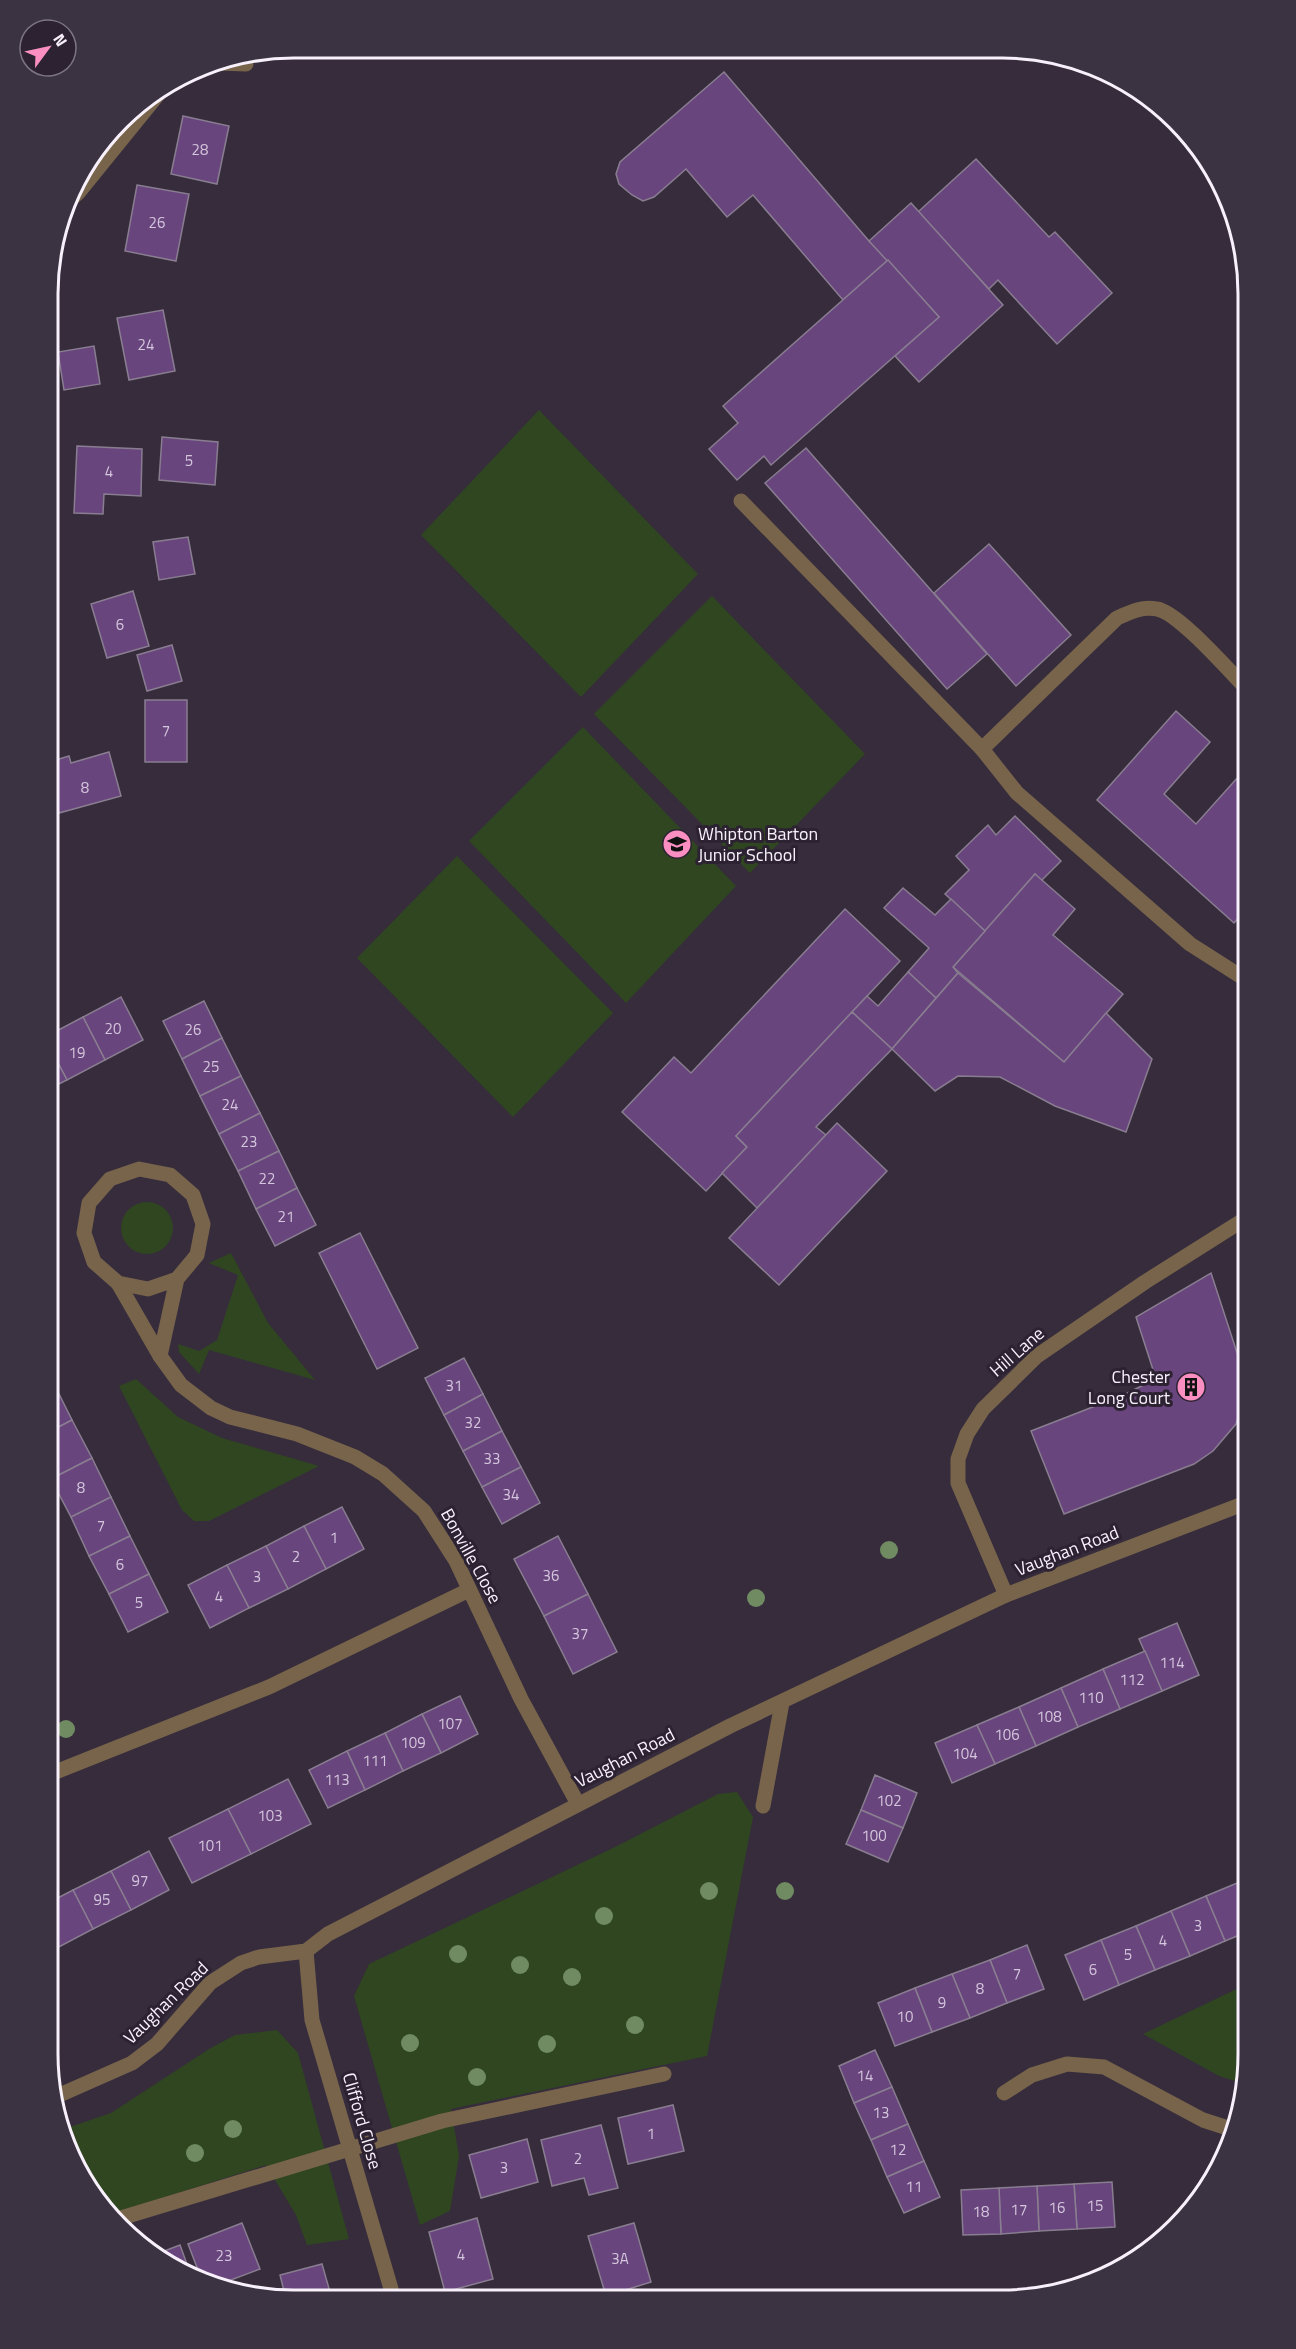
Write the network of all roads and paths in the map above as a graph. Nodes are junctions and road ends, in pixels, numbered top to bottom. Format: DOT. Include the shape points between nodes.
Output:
graph roads {
  1 [pos="141,115"];
  2 [pos="87,182"];
  3 [pos="741,501"];
  4 [pos="1238,680"];
  5 [pos="982,749"];
  6 [pos="1238,975"];
  7 [pos="1238,1223"];
  8 [pos="177,1279"];
  9 [pos="118,1283"];
  10 [pos="160,1356"];
  11 [pos="1238,1506"];
  12 [pos="469,1590"];
  13 [pos="1006,1595"];
  14 [pos="782,1702"];
  15 [pos="58,1771"];
  16 [pos="578,1804"];
  17 [pos="763,1806"];
  18 [pos="306,1951"];
  19 [pos="664,2074"];
  20 [pos="1004,2093"];
  21 [pos="62,2094"];
  22 [pos="1226,2127"];
  23 [pos="350,2149"];
  24 [pos="124,2217"];
  25 [pos="391,2290"];
  1 -- 2 [label="street"];
  3 -- 5 [label="street"];
  4 -- 5 [label="street" via="1175,618 1159,609 1137,609 1117,618"];
  5 -- 6 [label="street" via="1017,793 1190,944"];
  7 -- 13 [label="street, Hill Lane" via="1037,1356 983,1409 967,1434 958,1459 958,1483"];
  8 -- 9 [label="street, Bonville Close" via="148,1289"];
  8 -- 9 [label="street, Bonville Close" via="197,1255 203,1224 193,1195 170,1175 139,1169 110,1179 89,1203 84,1233 93,1262"];
  8 -- 10 [label="street, Bonville Close"];
  9 -- 10 [label="street, Bonville Close"];
  10 -- 12 [label="street, Bonville Close" via="181,1385 211,1408 230,1417 297,1434 355,1457 383,1474 424,1511 456,1561"];
  11 -- 13 [label="street, Vaughan Road"];
  12 -- 15 [label="street" via="268,1688"];
  12 -- 16 [label="street, Bonville Close" via="521,1699"];
  13 -- 14 [label="street, Vaughan Road"];
  14 -- 16 [label="street, Vaughan Road"];
  14 -- 17 [label="street"];
  16 -- 18 [label="street, Vaughan Road" via="328,1934"];
  18 -- 21 [label="street, Vaughan Road" via="241,1963 210,1983 157,2044 132,2063"];
  18 -- 23 [label="street, Clifford Close" via="312,2020"];
  19 -- 23 [label="street" via="442,2121"];
  20 -- 22 [label="street" via="1032,2075 1067,2064 1104,2067 1203,2120"];
  23 -- 24 [label="street"];
  23 -- 25 [label="street, Clifford Close"];
}
